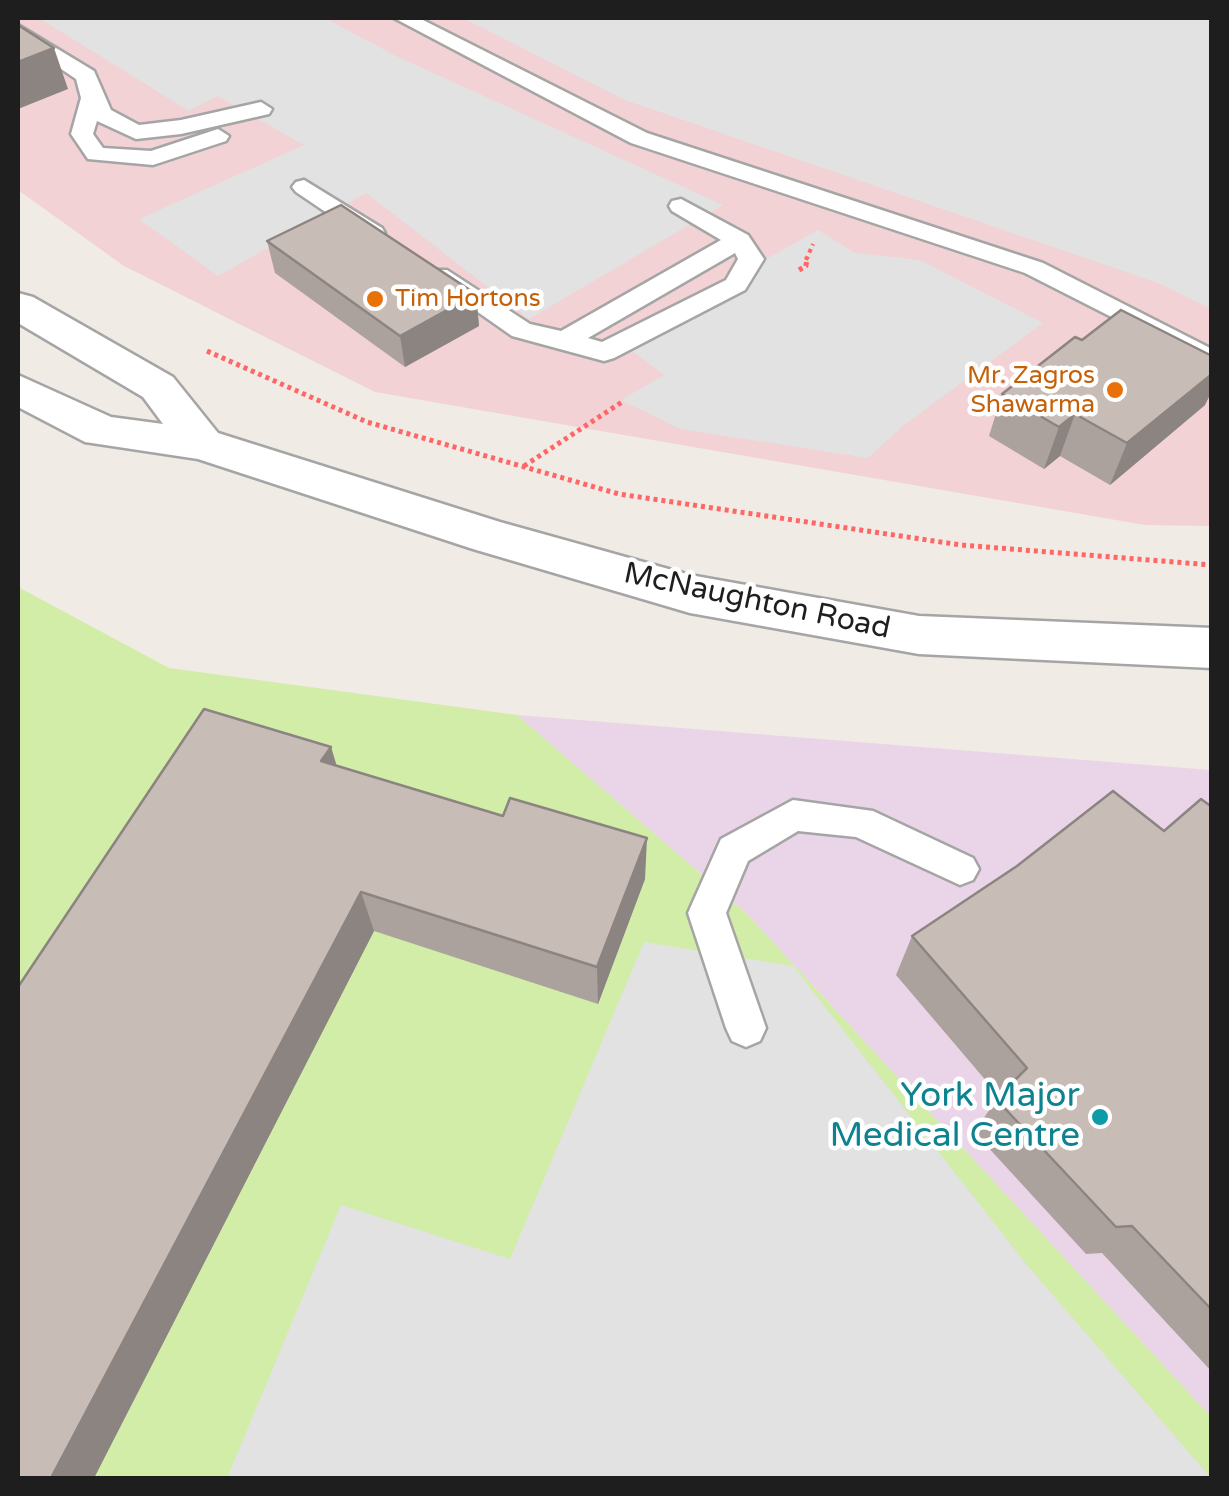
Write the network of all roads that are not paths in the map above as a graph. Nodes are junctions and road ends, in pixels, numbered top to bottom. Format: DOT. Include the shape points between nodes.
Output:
graph roads {
  1 [pos="404,18"];
  2 [pos="18,31"];
  3 [pos="92,98"];
  4 [pos="304,188"];
  5 [pos="681,206"];
  6 [pos="740,240"];
  7 [pos="390,244"];
  8 [pos="423,266"];
  9 [pos="18,306"];
  10 [pos="565,340"];
  11 [pos="1212,360"];
  12 [pos="18,389"];
  13 [pos="202,444"];
  14 [pos="1212,648"];
  15 [pos="960,870"];
  16 [pos="746,1028"];
  1 -- 11 [label="lane" via="638,138 1034,268"];
  2 -- 3 [label="lane" via="86,76"];
  3 -- 3 [label="lane" via="82,134 96,154 153,158 210,142 261,108 136,132 103,115"];
  4 -- 7 [label="lane"];
  5 -- 6 [label="lane"];
  6 -- 10 [label="lane"];
  6 -- 10 [label="lane" via="750,259 736,285 604,352"];
  8 -- 10 [label="lane" via="521,330"];
  9 -- 13 [label="street" via="158,386"];
  12 -- 13 [label="street, McNaughton Road" via="101,431"];
  13 -- 14 [label="street, McNaughton Road" via="690,594 919,635"];
  15 -- 16 [label="lane" via="860,822 794,816 734,850 707,913"];
}
